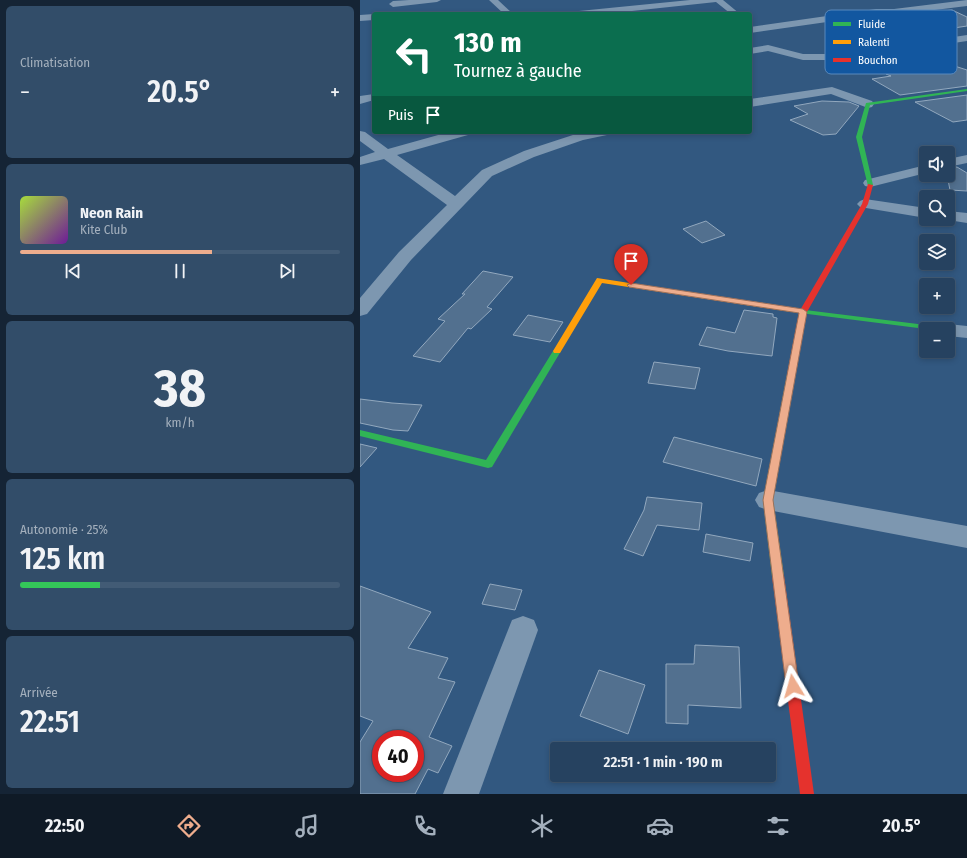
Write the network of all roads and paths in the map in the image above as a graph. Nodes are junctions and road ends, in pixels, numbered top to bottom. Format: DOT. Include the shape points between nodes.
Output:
graph roads {
  1 [pos="437,0"];
  2 [pos="493,0"];
  3 [pos="714,0"];
  4 [pos="718,0"];
  5 [pos="389,2"];
  6 [pos="964,2"];
  7 [pos="908,10"];
  8 [pos="388,12"];
  9 [pos="507,12"];
  10 [pos="598,12"];
  11 [pos="733,12"];
  12 [pos="372,17"];
  13 [pos="360,18"];
  14 [pos="825,22"];
  15 [pos="758,35"];
  16 [pos="967,38"];
  17 [pos="957,40"];
  18 [pos="752,47"];
  19 [pos="803,57"];
  20 [pos="825,57"];
  21 [pos="812,68"];
  22 [pos="822,79"];
  23 [pos="832,90"];
  24 [pos="967,90"];
  25 [pos="372,97"];
  26 [pos="360,100"];
  27 [pos="752,103"];
  28 [pos="868,104"];
  29 [pos="456,134"];
  30 [pos="593,134"];
  31 [pos="360,136"];
  32 [pos="387,154"];
  33 [pos="967,159"];
  34 [pos="360,161"];
  35 [pos="955,162"];
  36 [pos="919,170"];
  37 [pos="870,183"];
  38 [pos="456,204"];
  39 [pos="865,204"];
  40 [pos="919,211"];
  41 [pos="955,217"];
  42 [pos="967,218"];
  43 [pos="360,310"];
  44 [pos="803,312"];
  45 [pos="919,326"];
  46 [pos="955,331"];
  47 [pos="967,332"];
  48 [pos="360,433"];
  49 [pos="768,500"];
  50 [pos="967,537"];
  51 [pos="523,630"];
  52 [pos="461,794"];
  53 [pos="807,794"];
  1 -- 5 [label="street"];
  2 -- 9 [label="street"];
  3 -- 10 [label="street"];
  4 -- 11 [label="street"];
  5 -- 8 [label="street"];
  6 -- 7 [label="street"];
  12 -- 13 [label="street"];
  14 -- 15 [label="street"];
  15 -- 18 [label="street"];
  15 -- 19 [label="street"];
  16 -- 17 [label="street"];
  19 -- 20 [label="street"];
  19 -- 21 [label="street"];
  22 -- 23 [label="street"];
  23 -- 27 [label="street"];
  23 -- 28 [label="street"];
  24 -- 28 [label="street"];
  25 -- 26 [label="street"];
  28 -- 37 [label="street" via="859,137"];
  29 -- 32 [label="street"];
  30 -- 38 [label="street" via="529,154 487,173"];
  31 -- 32 [label="street"];
  32 -- 34 [label="street"];
  32 -- 38 [label="street"];
  33 -- 35 [label="street"];
  36 -- 37 [label="street"];
  37 -- 39 [label="street"];
  38 -- 43 [label="street" via="405,256"];
  39 -- 40 [label="street"];
  39 -- 44 [label="street"];
  41 -- 42 [label="street"];
  44 -- 45 [label="street"];
  44 -- 48 [label="street" via="600,280 488,464"];
  44 -- 49 [label="street"];
  46 -- 47 [label="street"];
  49 -- 50 [label="street"];
  49 -- 53 [label="street"];
  51 -- 52 [label="street"];
}
